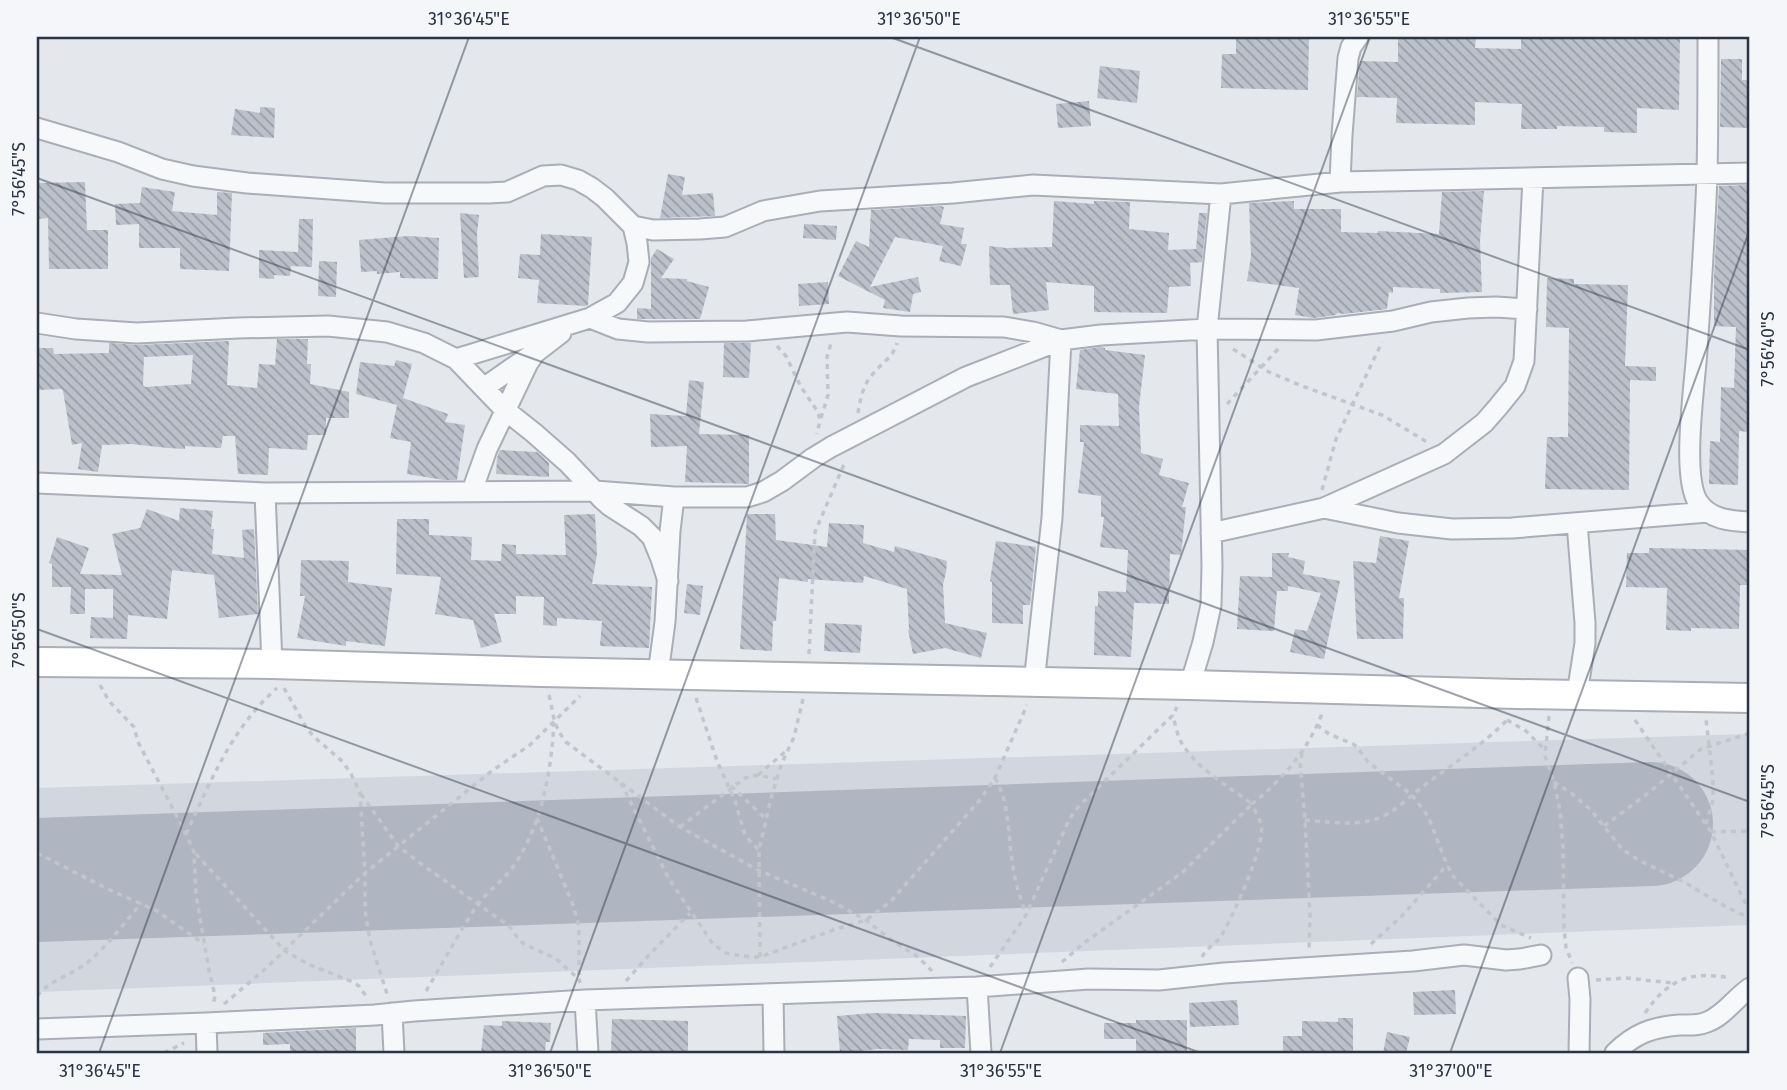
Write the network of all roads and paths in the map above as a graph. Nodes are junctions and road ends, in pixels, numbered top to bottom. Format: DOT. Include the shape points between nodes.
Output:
graph roads {
  1 [pos="1708,37"];
  2 [pos="1354,40"];
  3 [pos="37,128"];
  4 [pos="1750,173"];
  5 [pos="1707,174"];
  6 [pos="1533,178"];
  7 [pos="1340,182"];
  8 [pos="1221,194"];
  9 [pos="633,226"];
  10 [pos="1527,309"];
  11 [pos="583,320"];
  12 [pos="1392,321"];
  13 [pos="37,323"];
  14 [pos="830,324"];
  15 [pos="901,326"];
  16 [pos="780,328"];
  17 [pos="1207,335"];
  18 [pos="1061,340"];
  19 [pos="535,353"];
  20 [pos="456,359"];
  21 [pos="1260,367"];
  22 [pos="485,387"];
  23 [pos="1352,404"];
  24 [pos="505,410"];
  25 [pos="820,420"];
  26 [pos="1209,432"];
  27 [pos="853,437"];
  28 [pos="1444,454"];
  29 [pos="813,458"];
  30 [pos="37,483"];
  31 [pos="472,491"];
  32 [pos="595,491"];
  33 [pos="265,493"];
  34 [pos="674,497"];
  35 [pos="1321,509"];
  36 [pos="1708,512"];
  37 [pos="1577,523"];
  38 [pos="1750,523"];
  39 [pos="1211,533"];
  40 [pos="668,582"];
  41 [pos="37,662"];
  42 [pos="93,663"];
  43 [pos="272,664"];
  44 [pos="542,672"];
  45 [pos="607,674"];
  46 [pos="658,674"];
  47 [pos="691,675"];
  48 [pos="808,678"];
  49 [pos="1034,683"];
  50 [pos="1190,685"];
  51 [pos="1329,689"];
  52 [pos="1546,694"];
  53 [pos="1577,694"];
  54 [pos="1625,695"];
  55 [pos="1704,696"];
  56 [pos="1750,698"];
  57 [pos="1512,707"];
  58 [pos="1173,715"];
  59 [pos="554,721"];
  60 [pos="1317,725"];
  61 [pos="1750,733"];
  62 [pos="1710,745"];
  63 [pos="1544,749"];
  64 [pos="788,750"];
  65 [pos="1302,751"];
  66 [pos="1672,773"];
  67 [pos="758,775"];
  68 [pos="995,778"];
  69 [pos="777,779"];
  70 [pos="1554,782"];
  71 [pos="621,783"];
  72 [pos="731,787"];
  73 [pos="360,793"];
  74 [pos="1412,794"];
  75 [pos="1252,804"];
  76 [pos="537,818"];
  77 [pos="766,819"];
  78 [pos="1305,820"];
  79 [pos="1706,824"];
  80 [pos="1604,826"];
  81 [pos="680,827"];
  82 [pos="1750,831"];
  83 [pos="1711,832"];
  84 [pos="187,834"];
  85 [pos="398,846"];
  86 [pos="759,850"];
  87 [pos="194,852"];
  88 [pos="37,853"];
  89 [pos="1447,865"];
  90 [pos="758,870"];
  91 [pos="365,873"];
  92 [pos="141,903"];
  93 [pos="478,904"];
  94 [pos="690,912"];
  95 [pos="1026,915"];
  96 [pos="1750,916"];
  97 [pos="866,920"];
  98 [pos="204,944"];
  99 [pos="285,950"];
  100 [pos="1541,955"];
  101 [pos="760,957"];
  102 [pos="1355,966"];
  103 [pos="1314,968"];
  104 [pos="1197,976"];
  105 [pos="1578,978"];
  106 [pos="579,979"];
  107 [pos="1050,982"];
  108 [pos="1672,983"];
  109 [pos="1745,984"];
  110 [pos="940,987"];
  111 [pos="978,987"];
  112 [pos="773,994"];
  113 [pos="37,996"];
  114 [pos="611,999"];
  115 [pos="585,1000"];
  116 [pos="414,1011"];
  117 [pos="383,1014"];
  118 [pos="206,1023"];
  119 [pos="37,1029"];
  120 [pos="1621,1047"];
  121 [pos="207,1053"];
  122 [pos="394,1053"];
  123 [pos="587,1053"];
  124 [pos="774,1053"];
  125 [pos="981,1053"];
  126 [pos="1579,1053"];
  1 -- 5 [label="street"];
  2 -- 7 [label="street" via="1348,58"];
  3 -- 9 [label="street" via="162,169 247,183 385,193 488,193 507,192 543,176 561,176 592,188"];
  4 -- 5 [label="street"];
  5 -- 6 [label="street"];
  5 -- 36 [label="street" via="1690,461 1693,488"];
  6 -- 7 [label="street"];
  6 -- 10 [label="street"];
  7 -- 8 [label="street"];
  8 -- 9 [label="street" via="1033,185 820,201 763,211 725,227 653,230"];
  8 -- 17 [label="street"];
  9 -- 11 [label="street" via="639,262 633,283 618,303"];
  10 -- 12 [label="street" via="1468,308"];
  10 -- 28 [label="street" via="1524,361 1515,386 1484,422"];
  11 -- 16 [label="street" via="649,332"];
  11 -- 19 [label="street"];
  11 -- 20 [label="street"];
  12 -- 17 [label="street"];
  12 -- 23 [label="path"];
  13 -- 20 [label="street" via="137,333 328,326 387,332"];
  14 -- 15 [label="street"];
  14 -- 16 [label="street"];
  14 -- 25 [label="path" via="828,395"];
  15 -- 18 [label="street" via="1004,327"];
  15 -- 27 [label="path" via="895,349 863,393"];
  16 -- 25 [label="path" via="776,344"];
  17 -- 18 [label="street" via="1101,335"];
  17 -- 21 [label="path"];
  17 -- 26 [label="street"];
  18 -- 27 [label="street" via="966,377"];
  18 -- 49 [label="street" via="1052,518"];
  19 -- 22 [label="street"];
  19 -- 24 [label="street"];
  20 -- 22 [label="street"];
  21 -- 23 [label="path"];
  21 -- 26 [label="path"];
  22 -- 24 [label="street"];
  23 -- 28 [label="path" via="1395,422"];
  23 -- 35 [label="path" via="1330,456"];
  24 -- 31 [label="street"];
  24 -- 32 [label="street"];
  25 -- 29 [label="path"];
  26 -- 39 [label="street"];
  27 -- 29 [label="street"];
  27 -- 48 [label="path" via="815,532"];
  28 -- 35 [label="street"];
  29 -- 34 [label="street" via="782,481 747,497"];
  30 -- 33 [label="street"];
  31 -- 32 [label="street"];
  31 -- 33 [label="street"];
  32 -- 34 [label="street"];
  32 -- 40 [label="street" via="652,537"];
  33 -- 43 [label="street"];
  34 -- 40 [label="street"];
  35 -- 37 [label="street" via="1452,529"];
  35 -- 39 [label="street"];
  36 -- 37 [label="street"];
  36 -- 38 [label="street"];
  37 -- 53 [label="street" via="1585,642"];
  39 -- 50 [label="street" via="1211,605"];
  40 -- 46 [label="street"];
  41 -- 42 [label="street"];
  42 -- 43 [label="street"];
  42 -- 84 [label="path" via="108,701 134,727 147,762"];
  43 -- 44 [label="street"];
  44 -- 45 [label="street"];
  44 -- 59 [label="path"];
  45 -- 46 [label="street"];
  45 -- 59 [label="path"];
  46 -- 47 [label="street"];
  47 -- 48 [label="street"];
  47 -- 72 [label="path" via="717,761"];
  48 -- 49 [label="street"];
  48 -- 64 [label="path"];
  49 -- 50 [label="street"];
  49 -- 68 [label="path"];
  50 -- 51 [label="street"];
  50 -- 58 [label="path"];
  51 -- 57 [label="street"];
  51 -- 60 [label="path"];
  52 -- 53 [label="street"];
  52 -- 57 [label="street"];
  52 -- 63 [label="path" via="1549,721"];
  53 -- 54 [label="street"];
  54 -- 55 [label="street"];
  54 -- 66 [label="path" via="1635,719"];
  55 -- 56 [label="street"];
  55 -- 62 [label="path"];
  57 -- 63 [label="path"];
  57 -- 74 [label="path" via="1465,757"];
  58 -- 75 [label="path" via="1181,742 1191,755"];
  58 -- 95 [label="path" via="1078,807"];
  59 -- 71 [label="path" via="566,741"];
  59 -- 76 [label="path" via="548,777"];
  59 -- 85 [label="path" via="530,745"];
  60 -- 65 [label="path"];
  60 -- 74 [label="path" via="1357,747 1368,762"];
  61 -- 62 [label="path"];
  62 -- 66 [label="path"];
  62 -- 79 [label="path" via="1713,800"];
  63 -- 70 [label="path"];
  64 -- 67 [label="path"];
  64 -- 69 [label="path"];
  65 -- 75 [label="path" via="1273,787"];
  65 -- 78 [label="path"];
  66 -- 79 [label="path"];
  66 -- 80 [label="path"];
  67 -- 69 [label="path"];
  67 -- 72 [label="path"];
  68 -- 95 [label="path" via="1003,795 1012,863"];
  68 -- 97 [label="path" via="924,865"];
  69 -- 77 [label="path"];
  70 -- 80 [label="path"];
  70 -- 105 [label="path" via="1563,847 1566,947"];
  71 -- 81 [label="path"];
  71 -- 94 [label="path"];
  72 -- 77 [label="path"];
  72 -- 81 [label="path"];
  72 -- 86 [label="path" via="744,832"];
  73 -- 84 [label="path" via="343,762 306,727 282,683 246,720"];
  73 -- 85 [label="path"];
  73 -- 91 [label="path"];
  74 -- 78 [label="path" via="1374,820"];
  74 -- 89 [label="path" via="1428,816"];
  75 -- 104 [label="path" via="1261,825 1259,848 1223,933 1204,953"];
  75 -- 107 [label="path" via="1183,872 1066,957"];
  76 -- 93 [label="path" via="511,869"];
  76 -- 106 [label="path" via="579,926"];
  77 -- 86 [label="path"];
  78 -- 103 [label="path" via="1309,961"];
  79 -- 83 [label="path"];
  80 -- 96 [label="path" via="1622,849 1640,861"];
  81 -- 90 [label="path"];
  82 -- 83 [label="path"];
  83 -- 96 [label="path"];
  84 -- 87 [label="path"];
  85 -- 91 [label="path"];
  85 -- 93 [label="path"];
  86 -- 90 [label="path"];
  87 -- 98 [label="path"];
  87 -- 99 [label="path"];
  88 -- 92 [label="path"];
  89 -- 100 [label="path" via="1492,916 1534,940"];
  89 -- 102 [label="path"];
  90 -- 97 [label="path"];
  90 -- 101 [label="path"];
  91 -- 99 [label="path"];
  91 -- 117 [label="path" via="365,911"];
  92 -- 98 [label="path"];
  92 -- 113 [label="path" via="88,962"];
  93 -- 106 [label="path" via="526,945 555,958"];
  93 -- 116 [label="path"];
  94 -- 101 [label="path" via="713,944 726,953"];
  94 -- 114 [label="path"];
  95 -- 111 [label="path"];
  97 -- 101 [label="path"];
  97 -- 110 [label="path" via="928,966"];
  98 -- 118 [label="path" via="215,996"];
  99 -- 117 [label="path" via="359,986"];
  99 -- 118 [label="path"];
  100 -- 102 [label="street" via="1506,960 1464,955"];
  102 -- 103 [label="street"];
  103 -- 104 [label="street"];
  104 -- 107 [label="street"];
  105 -- 108 [label="path"];
  105 -- 126 [label="street"];
  106 -- 115 [label="path"];
  107 -- 111 [label="street"];
  108 -- 109 [label="path" via="1702,976"];
  108 -- 120 [label="path"];
  109 -- 120 [label="street" via="1711,1021 1646,1031"];
  110 -- 111 [label="street"];
  110 -- 112 [label="street"];
  111 -- 125 [label="street"];
  112 -- 114 [label="street"];
  112 -- 124 [label="street"];
  114 -- 115 [label="street"];
  115 -- 116 [label="street"];
  115 -- 123 [label="street"];
  116 -- 117 [label="street"];
  117 -- 118 [label="street"];
  117 -- 122 [label="street"];
  118 -- 119 [label="street"];
  118 -- 121 [label="street"];
}
